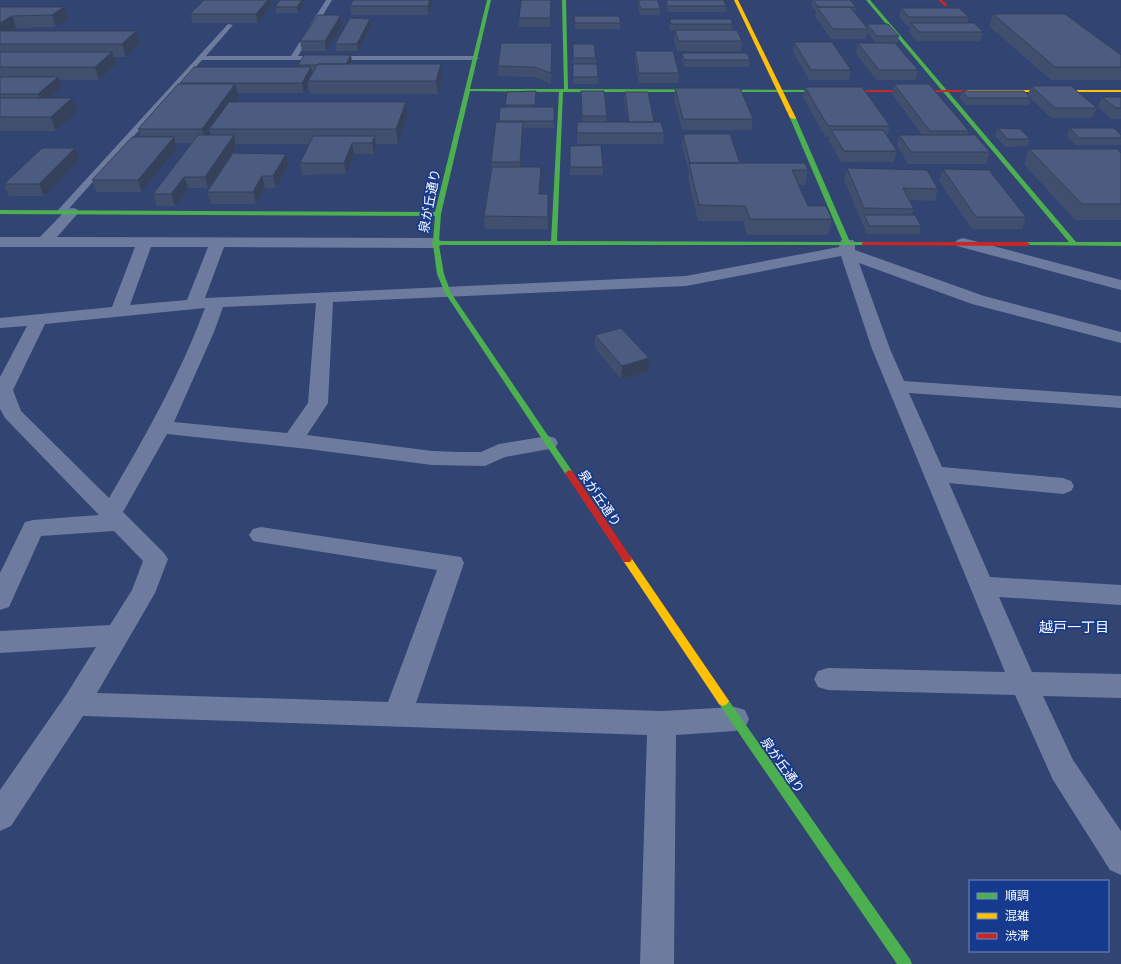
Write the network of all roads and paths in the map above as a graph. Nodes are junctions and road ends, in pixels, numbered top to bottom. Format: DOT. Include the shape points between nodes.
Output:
graph roads {
  1 [pos="329,0"];
  2 [pos="489,0"];
  3 [pos="564,0"];
  4 [pos="736,0"];
  5 [pos="868,0"];
  6 [pos="1115,0"];
  7 [pos="1121,0"];
  8 [pos="230,25"];
  9 [pos="200,58"];
  10 [pos="293,58"];
  11 [pos="476,58"];
  12 [pos="468,90"];
  13 [pos="564,90"];
  14 [pos="781,90"];
  15 [pos="946,91"];
  16 [pos="1121,91"];
  17 [pos="0,212"];
  18 [pos="66,212"];
  19 [pos="438,214"];
  20 [pos="0,242"];
  21 [pos="44,242"];
  22 [pos="145,242"];
  23 [pos="218,242"];
  24 [pos="434,243"];
  25 [pos="554,243"];
  26 [pos="964,243"];
  27 [pos="1074,244"];
  28 [pos="1121,244"];
  29 [pos="847,249"];
  30 [pos="1121,284"];
  31 [pos="448,293"];
  32 [pos="325,298"];
  33 [pos="216,302"];
  34 [pos="194,304"];
  35 [pos="119,312"];
  36 [pos="39,319"];
  37 [pos="0,323"];
  38 [pos="1121,338"];
  39 [pos="897,386"];
  40 [pos="1117,407"];
  41 [pos="161,427"];
  42 [pos="294,440"];
  43 [pos="548,443"];
  44 [pos="934,474"];
  45 [pos="1063,486"];
  46 [pos="115,518"];
  47 [pos="261,535"];
  48 [pos="982,586"];
  49 [pos="1121,595"];
  50 [pos="0,600"];
  51 [pos="118,635"];
  52 [pos="0,642"];
  53 [pos="828,679"];
  54 [pos="1023,683"];
  55 [pos="1121,686"];
  56 [pos="76,704"];
  57 [pos="398,714"];
  58 [pos="735,718"];
  59 [pos="662,723"];
  60 [pos="10,786"];
  61 [pos="0,816"];
  62 [pos="1121,859"];
  63 [pos="657,964"];
  64 [pos="905,964"];
  1 -- 10 [label="lane"];
  2 -- 11 [label="street, 泉が丘通り"];
  3 -- 13 [label="street"];
  4 -- 14 [label="street"];
  5 -- 15 [label="street"];
  6 -- 7 [label="street"];
  8 -- 9 [label="lane"];
  9 -- 10 [label="lane"];
  9 -- 18 [label="lane"];
  10 -- 11 [label="lane"];
  11 -- 12 [label="street, 泉が丘通り"];
  12 -- 13 [label="street"];
  12 -- 19 [label="street, 泉が丘通り"];
  13 -- 14 [label="street"];
  13 -- 25 [label="street"];
  14 -- 15 [label="street"];
  14 -- 29 [label="street"];
  15 -- 16 [label="street"];
  15 -- 27 [label="street"];
  17 -- 18 [label="street"];
  18 -- 19 [label="street"];
  18 -- 21 [label="street"];
  19 -- 24 [label="street, 泉が丘通り"];
  20 -- 21 [label="street"];
  21 -- 22 [label="street"];
  22 -- 23 [label="street"];
  22 -- 35 [label="street"];
  23 -- 24 [label="street"];
  23 -- 34 [label="street"];
  24 -- 25 [label="street"];
  24 -- 31 [label="street, 泉が丘通り" via="439,277"];
  25 -- 29 [label="street"];
  26 -- 27 [label="street"];
  26 -- 29 [label="street"];
  26 -- 30 [label="street"];
  27 -- 28 [label="street"];
  29 -- 31 [label="street" via="686,281"];
  29 -- 38 [label="street" via="978,300"];
  29 -- 39 [label="street" via="881,349"];
  31 -- 32 [label="street"];
  31 -- 43 [label="street, 泉が丘通り"];
  32 -- 33 [label="street"];
  32 -- 42 [label="street" via="318,403"];
  33 -- 34 [label="street"];
  33 -- 41 [label="street" via="205,332"];
  34 -- 35 [label="street"];
  35 -- 36 [label="street"];
  36 -- 37 [label="street"];
  36 -- 46 [label="street" via="3,390 12,414"];
  39 -- 40 [label="street"];
  39 -- 44 [label="street"];
  41 -- 42 [label="street"];
  41 -- 46 [label="street"];
  42 -- 43 [label="street" via="432,458 462,459 485,459 499,451"];
  43 -- 58 [label="street, 泉が丘通り"];
  44 -- 45 [label="street"];
  44 -- 48 [label="street"];
  46 -- 50 [label="street" via="33,528"];
  46 -- 51 [label="street" via="156,559 143,593"];
  47 -- 57 [label="street" via="452,563"];
  48 -- 49 [label="street"];
  48 -- 54 [label="street"];
  51 -- 52 [label="street"];
  51 -- 56 [label="street"];
  53 -- 54 [label="street"];
  54 -- 55 [label="street"];
  54 -- 62 [label="street" via="1063,770"];
  56 -- 57 [label="street"];
  56 -- 60 [label="street"];
  57 -- 59 [label="street"];
  58 -- 59 [label="street"];
  58 -- 64 [label="street, 泉が丘通り"];
  59 -- 63 [label="street"];
  60 -- 61 [label="street"];
}
